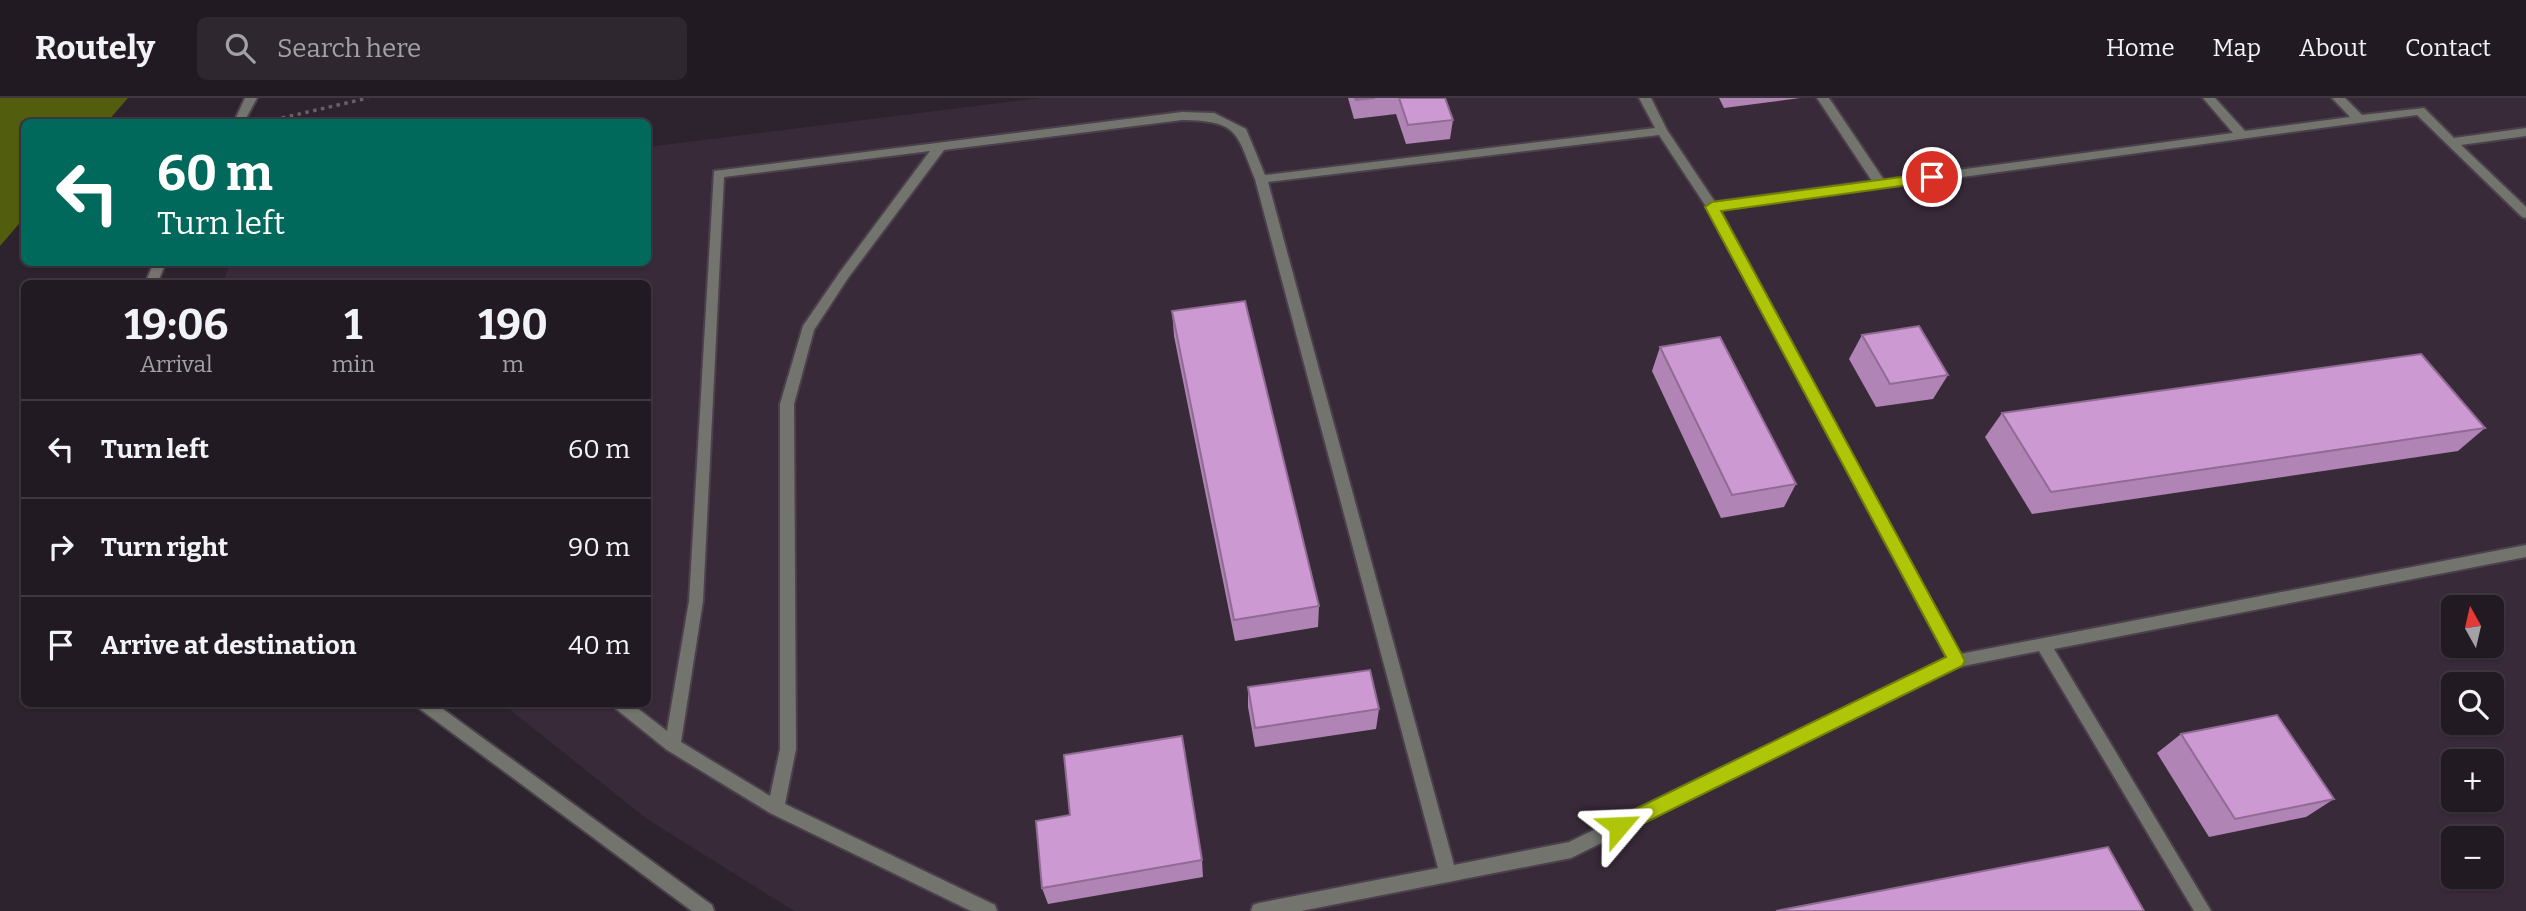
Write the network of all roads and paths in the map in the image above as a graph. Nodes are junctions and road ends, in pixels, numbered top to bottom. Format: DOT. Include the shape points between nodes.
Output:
graph roads {
  1 [pos="251,98"];
  2 [pos="368,98"];
  3 [pos="1645,98"];
  4 [pos="1824,98"];
  5 [pos="2209,98"];
  6 [pos="2338,98"];
  7 [pos="240,119"];
  8 [pos="280,119"];
  9 [pos="2359,119"];
  10 [pos="1662,131"];
  11 [pos="2526,132"];
  12 [pos="2242,135"];
  13 [pos="2452,142"];
  14 [pos="939,148"];
  15 [pos="1261,179"];
  16 [pos="1881,184"];
  17 [pos="1712,207"];
  18 [pos="2526,214"];
  19 [pos="2526,551"];
  20 [pos="2043,644"];
  21 [pos="1956,661"];
  22 [pos="429,707"];
  23 [pos="625,707"];
  24 [pos="673,745"];
  25 [pos="776,808"];
  26 [pos="1448,873"];
  27 [pos="706,911"];
  28 [pos="989,911"];
  29 [pos="1259,911"];
  30 [pos="2203,911"];
  1 -- 7 [label="lane"];
  2 -- 8 [label="path"];
  3 -- 10 [label="lane"];
  4 -- 16 [label="lane"];
  5 -- 12 [label="lane"];
  6 -- 9 [label="lane"];
  9 -- 12 [label="lane"];
  9 -- 13 [label="lane" via="2420,111"];
  10 -- 15 [label="lane"];
  10 -- 17 [label="lane"];
  11 -- 13 [label="lane"];
  12 -- 16 [label="lane"];
  13 -- 18 [label="lane"];
  14 -- 15 [label="lane" via="1182,116 1214,117 1242,132"];
  14 -- 24 [label="lane" via="718,174 696,601"];
  14 -- 25 [label="lane" via="808,329 787,404 788,749"];
  15 -- 26 [label="lane"];
  16 -- 17 [label="lane"];
  17 -- 21 [label="lane"];
  19 -- 20 [label="lane"];
  20 -- 21 [label="lane"];
  20 -- 30 [label="lane"];
  21 -- 26 [label="lane" via="1571,850"];
  22 -- 27 [label="lane"];
  23 -- 24 [label="lane"];
  24 -- 25 [label="lane"];
  25 -- 28 [label="lane"];
  26 -- 29 [label="lane"];
}
